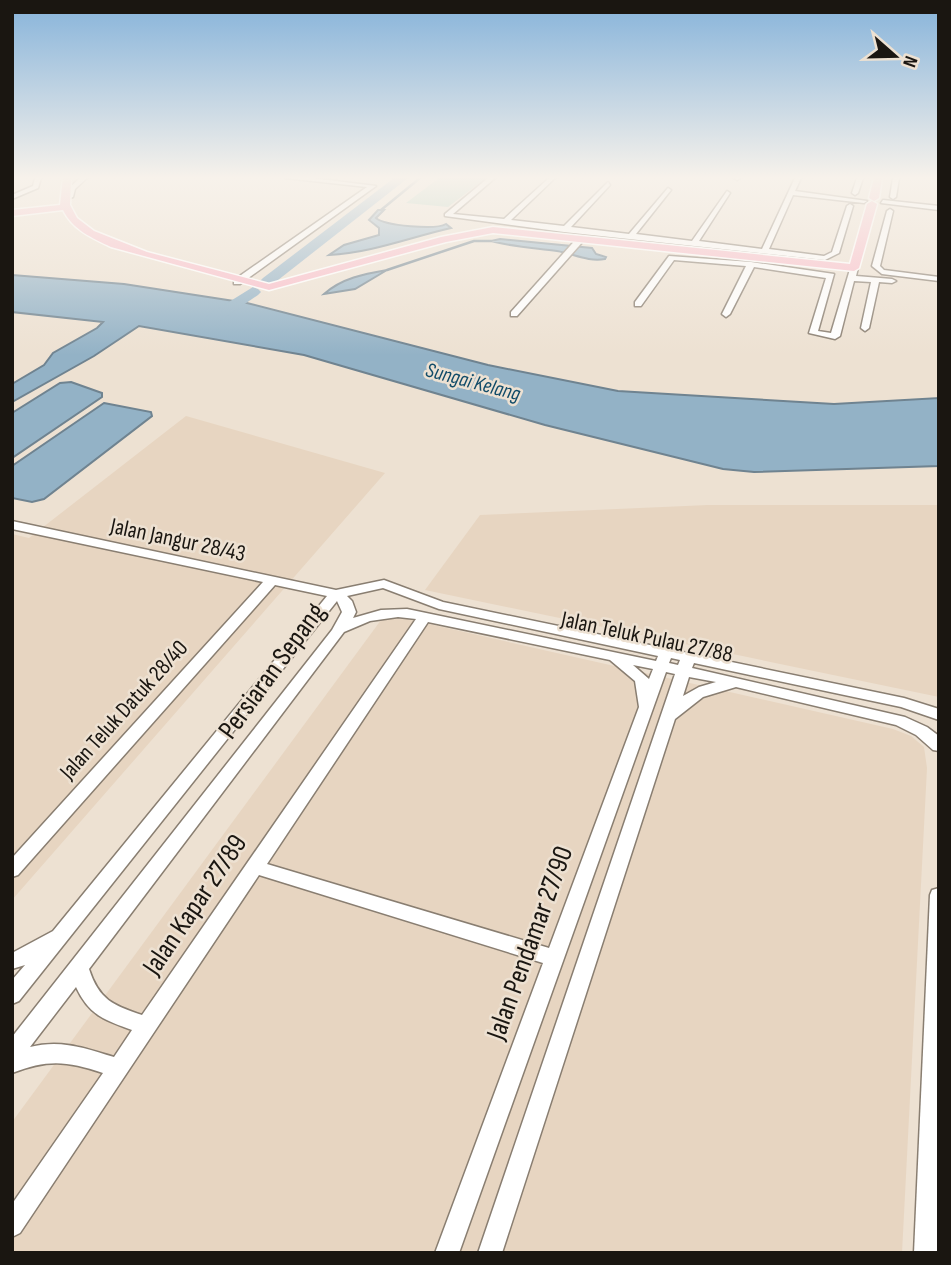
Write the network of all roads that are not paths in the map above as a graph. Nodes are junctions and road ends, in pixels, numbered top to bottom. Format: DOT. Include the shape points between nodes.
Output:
graph roads {
  1 [pos="80,237"];
  2 [pos="98,237"];
  3 [pos="303,237"];
  4 [pos="456,237"];
  5 [pos="552,237"];
  6 [pos="630,237"];
  7 [pos="699,237"];
  8 [pos="771,237"];
  9 [pos="840,237"];
  10 [pos="863,237"];
  11 [pos="883,237"];
  12 [pos="579,241"];
  13 [pos="694,244"];
  14 [pos="675,252"];
  15 [pos="764,252"];
  16 [pos="750,264"];
  17 [pos="830,270"];
  18 [pos="852,274"];
  19 [pos="879,276"];
  20 [pos="939,279"];
  21 [pos="243,281"];
  22 [pos="939,286"];
  23 [pos="638,304"];
  24 [pos="514,314"];
  25 [pos="726,314"];
  26 [pos="865,328"];
  27 [pos="12,525"];
  28 [pos="271,582"];
  29 [pos="336,594"];
  30 [pos="425,617"];
  31 [pos="338,631"];
  32 [pos="612,656"];
  33 [pos="664,660"];
  34 [pos="686,665"];
  35 [pos="741,683"];
  36 [pos="243,711"];
  37 [pos="939,715"];
  38 [pos="271,718"];
  39 [pos="642,719"];
  40 [pos="667,723"];
  41 [pos="939,746"];
  42 [pos="254,867"];
  43 [pos="12,870"];
  44 [pos="939,895"];
  45 [pos="65,930"];
  46 [pos="555,958"];
  47 [pos="12,961"];
  48 [pos="79,968"];
  49 [pos="12,995"];
  50 [pos="147,1026"];
  51 [pos="12,1055"];
  52 [pos="12,1063"];
  53 [pos="119,1068"];
  54 [pos="12,1225"];
  55 [pos="447,1253"];
  56 [pos="490,1253"];
  57 [pos="926,1253"];
  1 -- 21 [label="main road" via="106,250"];
  2 -- 21 [label="main road"];
  3 -- 21 [label="street"];
  4 -- 21 [label="main road" via="269,288"];
  5 -- 12 [label="main road"];
  6 -- 13 [label="street"];
  7 -- 13 [label="street"];
  8 -- 15 [label="street"];
  9 -- 15 [label="street" via="832,257"];
  10 -- 18 [label="main road"];
  11 -- 19 [label="street" via="876,267"];
  12 -- 14 [label="main road"];
  12 -- 24 [label="street"];
  13 -- 15 [label="street"];
  14 -- 16 [label="street"];
  14 -- 17 [label="main road"];
  14 -- 23 [label="street"];
  16 -- 17 [label="street"];
  16 -- 25 [label="street"];
  17 -- 18 [label="main road"];
  17 -- 18 [label="street" via="815,335 833,337"];
  18 -- 19 [label="street"];
  19 -- 20 [label="street"];
  19 -- 22 [label="street"];
  19 -- 26 [label="street"];
  27 -- 28 [label="street, Jalan Jangur 28/43"];
  28 -- 29 [label="street, Jalan Jangur 28/43"];
  28 -- 43 [label="street, Jalan Teluk Datuk 28/40"];
  29 -- 31 [label="street, Persiaran Sepang" via="349,612"];
  29 -- 33 [label="street, Jalan Teluk Pulau 27/88" via="384,584 439,605"];
  29 -- 36 [label="street, Persiaran Sepang"];
  30 -- 31 [label="street, Jalan Teluk Pulau 27/88" via="381,613"];
  30 -- 32 [label="street, Jalan Teluk Pulau 27/88"];
  30 -- 42 [label="street, Jalan Kapar 27/89"];
  31 -- 38 [label="street, Persiaran Sepang"];
  32 -- 33 [label="street, Jalan Teluk Pulau 27/88"];
  32 -- 39 [label="street" via="642,679"];
  33 -- 34 [label="street, Jalan Teluk Pulau 27/88"];
  33 -- 39 [label="street, Jalan Pendamar 27/90"];
  34 -- 35 [label="street, Jalan Teluk Pulau 27/88"];
  34 -- 37 [label="street, Jalan Teluk Pulau 27/88" via="904,703"];
  34 -- 40 [label="street"];
  35 -- 40 [label="street" via="702,689"];
  35 -- 41 [label="street, Jalan Teluk Pulau 27/88" via="900,721 919,729"];
  36 -- 38 [label="street"];
  36 -- 45 [label="street, Persiaran Sepang"];
  38 -- 48 [label="street, Persiaran Sepang"];
  39 -- 46 [label="street, Jalan Pendamar 27/90"];
  40 -- 56 [label="street"];
  42 -- 46 [label="street"];
  42 -- 50 [label="street, Jalan Kapar 27/89"];
  44 -- 57 [label="street"];
  45 -- 47 [label="street"];
  45 -- 49 [label="street, Persiaran Sepang"];
  46 -- 55 [label="street, Jalan Pendamar 27/90"];
  48 -- 50 [label="street" via="93,1002"];
  48 -- 51 [label="street, Persiaran Sepang"];
  50 -- 53 [label="street, Jalan Kapar 27/89"];
  52 -- 53 [label="street" via="54,1050"];
  53 -- 54 [label="street, Jalan Kapar 27/89"];
}
